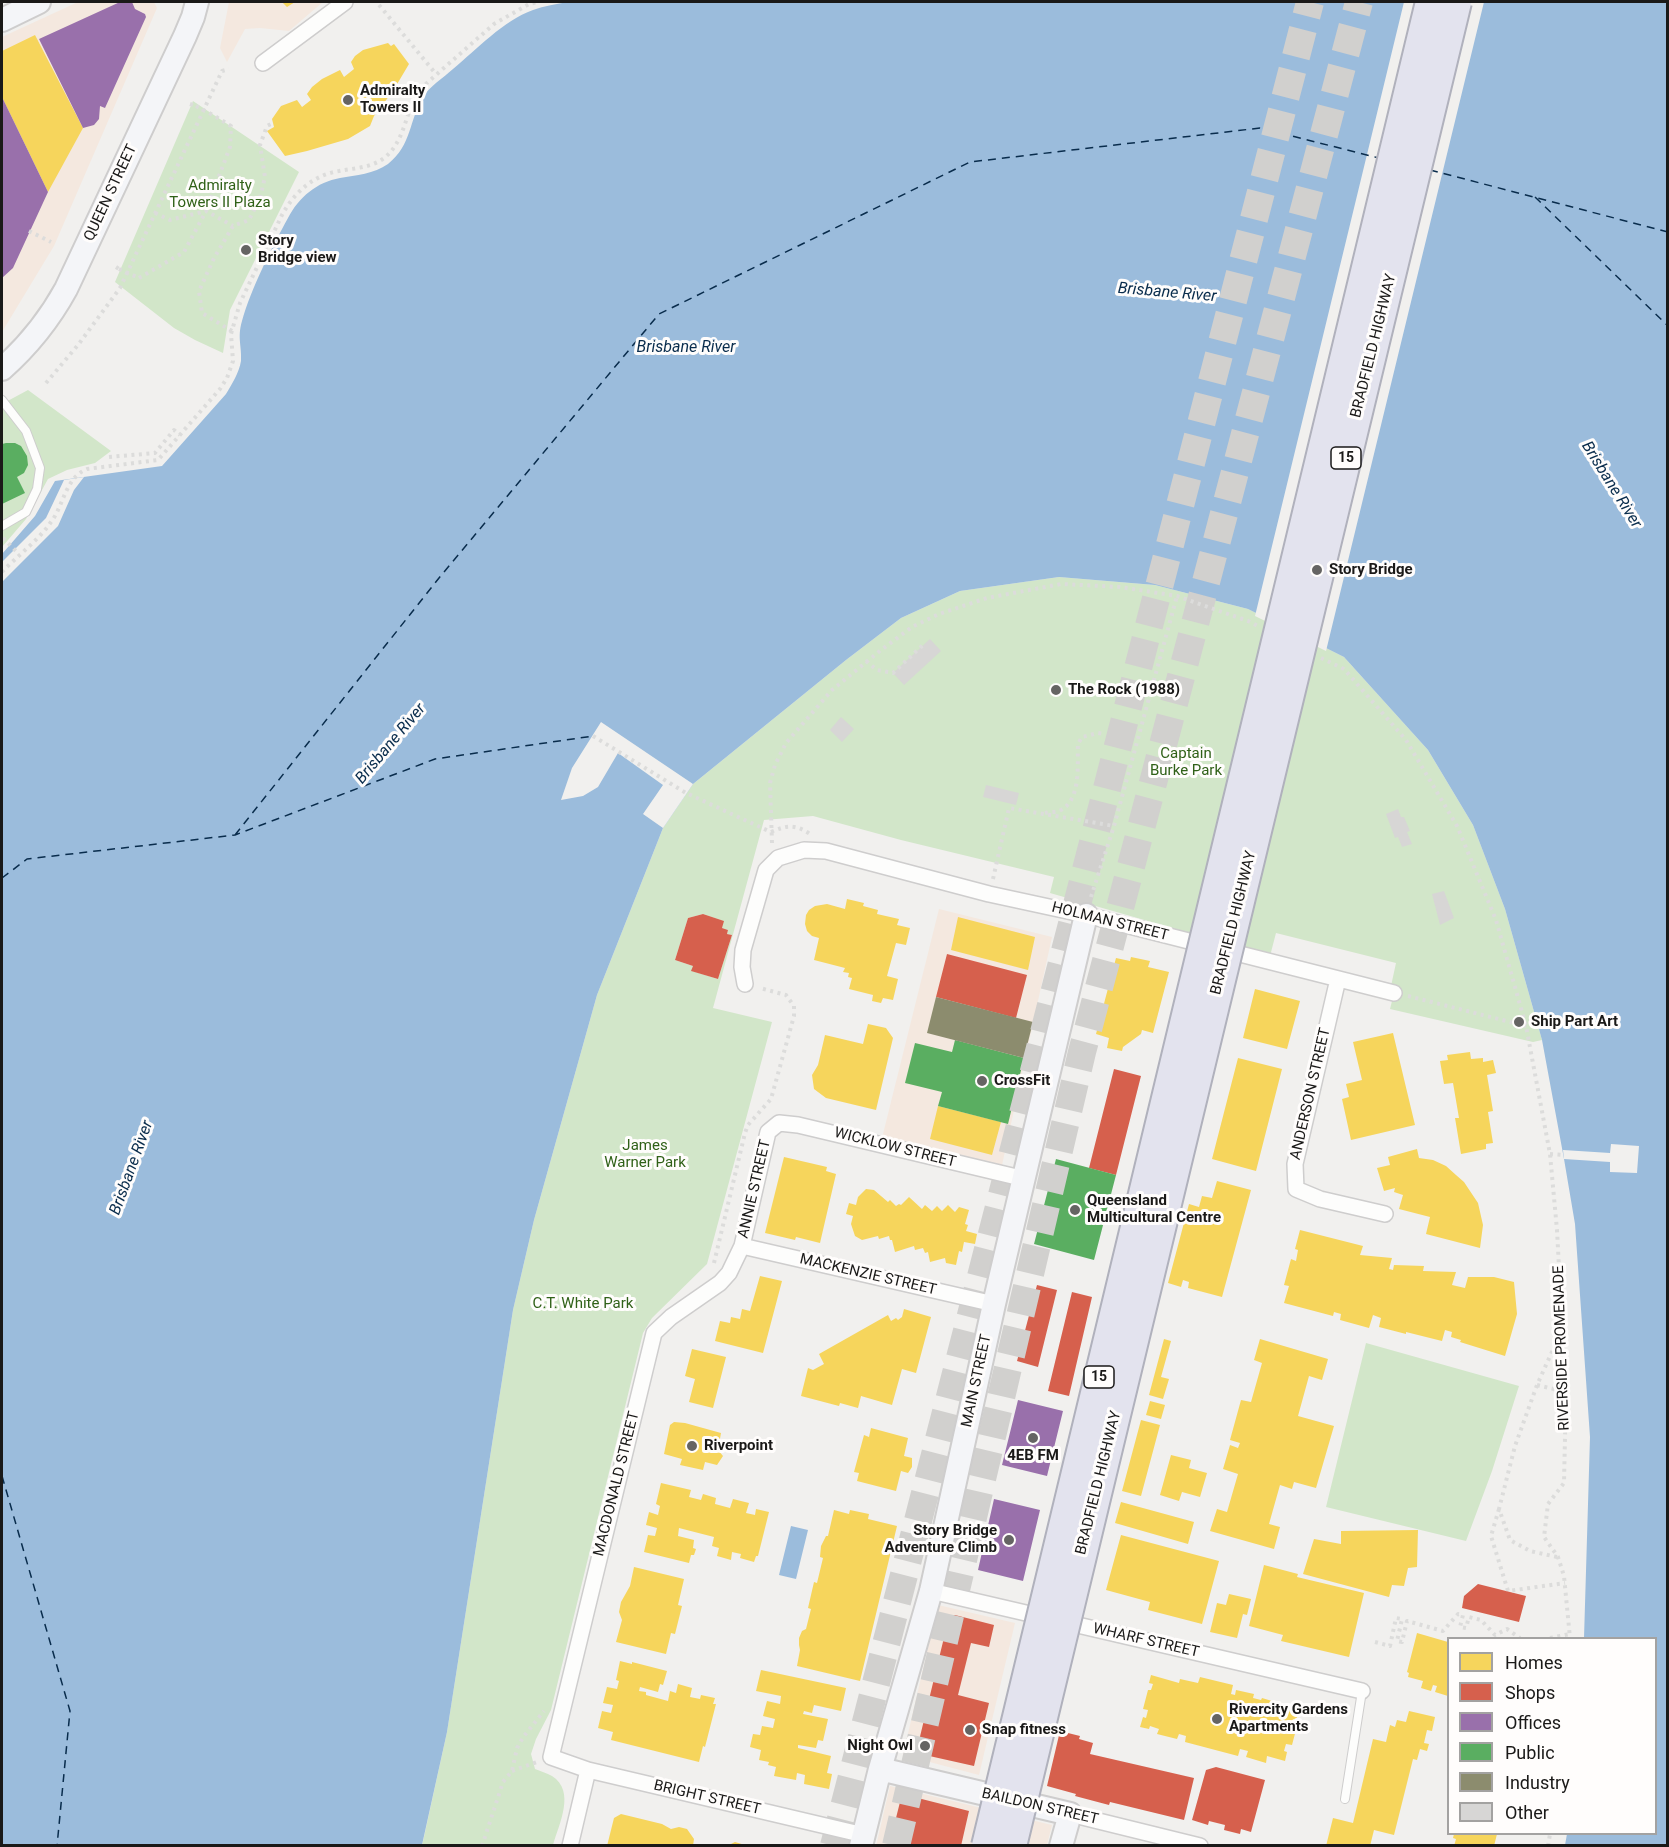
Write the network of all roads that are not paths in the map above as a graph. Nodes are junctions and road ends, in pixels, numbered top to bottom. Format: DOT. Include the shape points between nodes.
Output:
graph roads {
  1 [pos="39,2"];
  2 [pos="197,2"];
  3 [pos="345,2"];
  4 [pos="1430,2"];
  5 [pos="1457,2"];
  6 [pos="2,20"];
  7 [pos="263,63"];
  8 [pos="2,369"];
  9 [pos="2,400"];
  10 [pos="2,526"];
  11 [pos="1086,915"];
  12 [pos="1338,979"];
  13 [pos="745,984"];
  14 [pos="1394,993"];
  15 [pos="768,1132"];
  16 [pos="1025,1179"];
  17 [pos="1385,1215"];
  18 [pos="742,1246"];
  19 [pos="994,1304"];
  20 [pos="931,1591"];
  21 [pos="1362,1691"];
  22 [pos="551,1757"];
  23 [pos="880,1769"];
  24 [pos="588,1770"];
  25 [pos="1345,1799"];
  26 [pos="1070,1814"];
  27 [pos="862,1840"];
  28 [pos="570,1845"];
  29 [pos="986,1845"];
  30 [pos="1012,1845"];
  31 [pos="1061,1845"];
  32 [pos="1200,1845"];
  1 -- 6 [label="street"];
  2 -- 8 [label="street, QUEEN STREET" via="185,36 56,309"];
  3 -- 7 [label="street"];
  4 -- 29 [label="highway, BRADFIELD HIGHWAY / 15, bridge"];
  5 -- 30 [label="highway, BRADFIELD HIGHWAY / 15, bridge"];
  9 -- 10 [label="lane" via="26,431 40,468 37,489 26,512"];
  11 -- 12 [label="street, HOLMAN STREET"];
  11 -- 13 [label="street, HOLMAN STREET" via="826,851 804,850 778,858 766,870 743,950"];
  11 -- 16 [label="street, MAIN STREET"];
  12 -- 14 [label="street, HOLMAN STREET"];
  12 -- 17 [label="street, ANDERSON STREET" via="1294,1164 1296,1190"];
  15 -- 16 [label="street, WICKLOW STREET" via="779,1123 798,1125"];
  15 -- 18 [label="street, ANNIE STREET"];
  16 -- 19 [label="street, MAIN STREET"];
  18 -- 19 [label="street, MACKENZIE STREET"];
  18 -- 22 [label="street, MACDONALD STREET" via="720,1283 671,1317 654,1334"];
  19 -- 20 [label="street, MAIN STREET"];
  20 -- 21 [label="street, WHARF STREET"];
  20 -- 23 [label="street, MAIN STREET"];
  21 -- 25 [label="lane"];
  22 -- 24 [label="street, BRIGHT STREET"];
  23 -- 26 [label="street, BAILDON STREET"];
  23 -- 27 [label="street, MAIN STREET"];
  24 -- 27 [label="street, BRIGHT STREET"];
  24 -- 28 [label="street"];
  26 -- 31 [label="street"];
  26 -- 32 [label="street, BAILDON STREET"];
}
